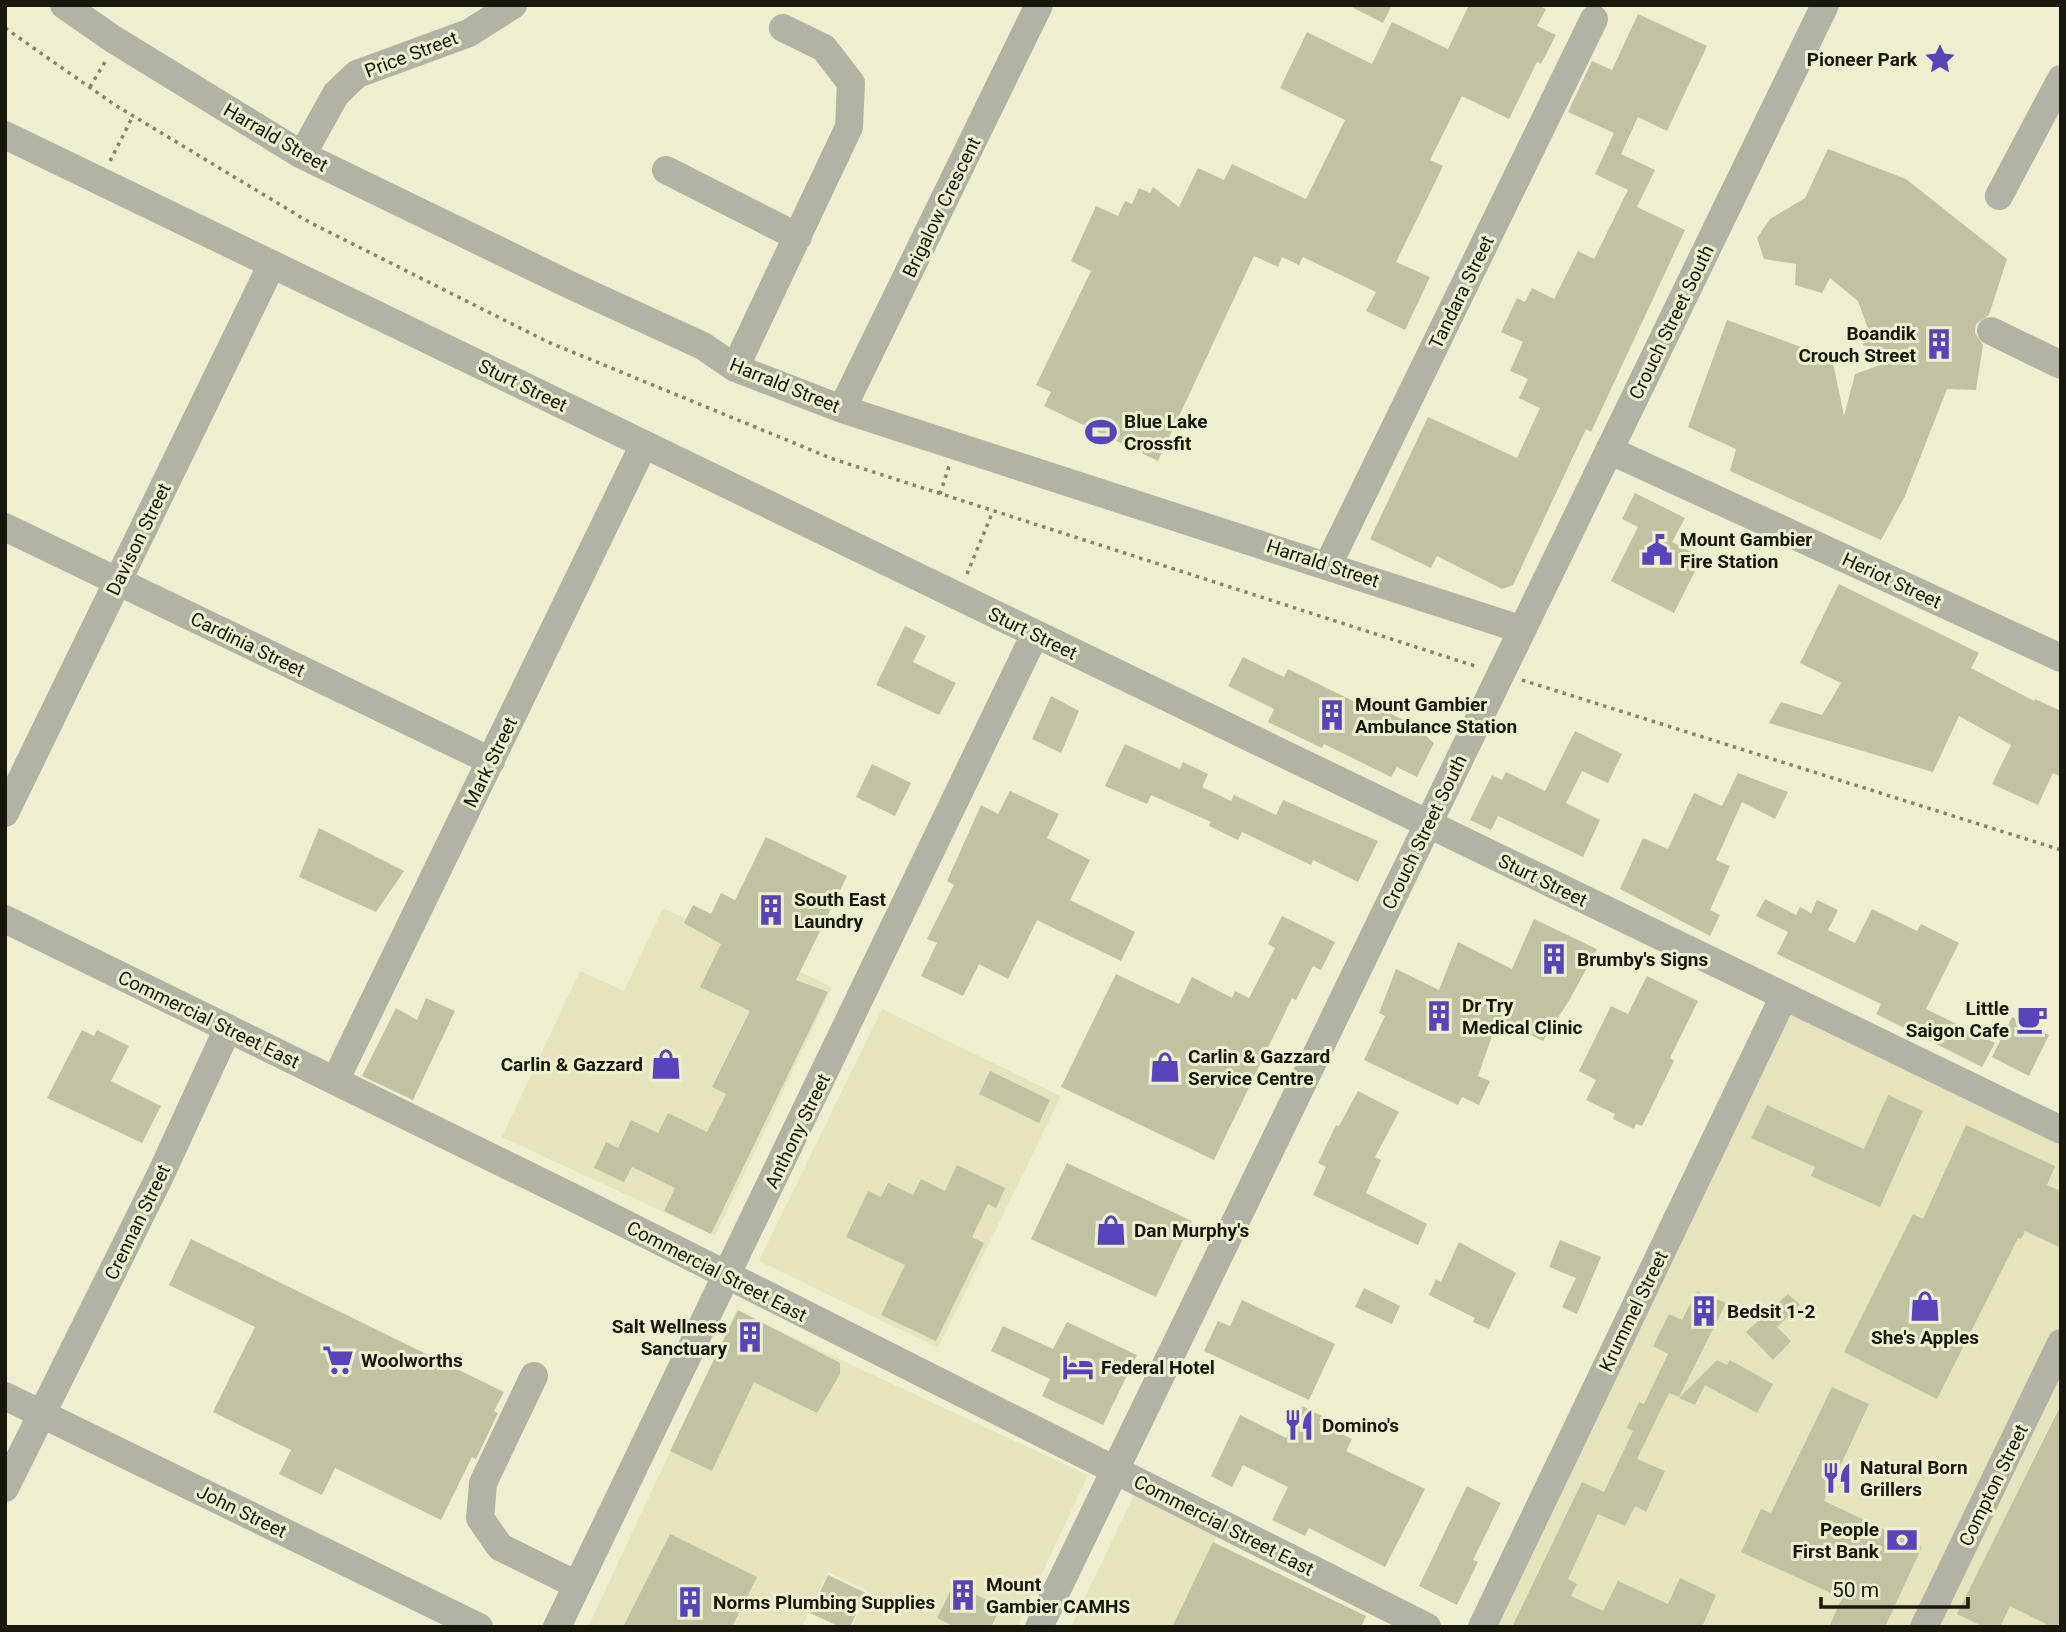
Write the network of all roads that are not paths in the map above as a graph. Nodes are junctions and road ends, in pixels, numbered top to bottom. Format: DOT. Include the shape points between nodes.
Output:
graph roads {
  1 [pos="64,5"];
  2 [pos="1039,5"];
  3 [pos="1825,5"];
  4 [pos="496,10"];
  5 [pos="1594,19"];
  6 [pos="783,28"];
  7 [pos="2061,79"];
  8 [pos="5,135"];
  9 [pos="302,155"];
  10 [pos="666,170"];
  11 [pos="1999,196"];
  12 [pos="797,237"];
  13 [pos="272,264"];
  14 [pos="1991,331"];
  15 [pos="2061,365"];
  16 [pos="735,368"];
  17 [pos="842,409"];
  18 [pos="644,444"];
  19 [pos="1609,450"];
  20 [pos="5,527"];
  21 [pos="1328,565"];
  22 [pos="118,581"];
  23 [pos="1520,629"];
  24 [pos="1035,634"];
  25 [pos="2061,658"];
  26 [pos="491,761"];
  27 [pos="5,813"];
  28 [pos="1428,824"];
  29 [pos="5,919"];
  30 [pos="1784,996"];
  31 [pos="228,1028"];
  32 [pos="335,1081"];
  33 [pos="2061,1130"];
  34 [pos="727,1276"];
  35 [pos="2061,1343"];
  36 [pos="534,1376"];
  37 [pos="5,1396"];
  38 [pos="42,1413"];
  39 [pos="1114,1470"];
  40 [pos="5,1488"];
  41 [pos="577,1585"];
  42 [pos="479,1627"];
  43 [pos="557,1627"];
  44 [pos="1039,1627"];
  45 [pos="1427,1627"];
  46 [pos="1482,1627"];
  47 [pos="1924,1627"];
  1 -- 9 [label="street, Harrald Street"];
  2 -- 17 [label="street, Brigalow Crescent"];
  3 -- 19 [label="street, Crouch Street South"];
  4 -- 9 [label="street, Price Street" via="469,33 357,74 336,94"];
  5 -- 21 [label="street, Tandara Street"];
  6 -- 12 [label="street" via="824,48 851,83 849,127"];
  7 -- 11 [label="street"];
  8 -- 13 [label="street, Sturt Street"];
  9 -- 16 [label="street, Harrald Street" via="703,346"];
  10 -- 12 [label="street"];
  12 -- 16 [label="street"];
  13 -- 18 [label="street, Sturt Street"];
  13 -- 22 [label="street, Davison Street"];
  14 -- 15 [label="street"];
  16 -- 17 [label="street, Harrald Street"];
  17 -- 21 [label="street, Harrald Street"];
  18 -- 24 [label="street, Sturt Street"];
  18 -- 26 [label="street, Mark Street"];
  19 -- 23 [label="street, Crouch Street South"];
  19 -- 25 [label="street, Heriot Street"];
  20 -- 22 [label="street, Cardinia Street"];
  21 -- 23 [label="street, Harrald Street"];
  22 -- 26 [label="street, Cardinia Street"];
  22 -- 27 [label="street, Davison Street"];
  23 -- 28 [label="street, Crouch Street South"];
  24 -- 28 [label="street, Sturt Street"];
  24 -- 34 [label="street, Anthony Street"];
  26 -- 32 [label="street, Mark Street"];
  28 -- 30 [label="street, Sturt Street"];
  28 -- 39 [label="street, Crouch Street South"];
  29 -- 31 [label="street, Commercial Street East"];
  30 -- 33 [label="street, Sturt Street"];
  30 -- 46 [label="street, Krummel Street"];
  31 -- 32 [label="street, Commercial Street East"];
  31 -- 38 [label="street, Crennan Street"];
  32 -- 34 [label="street, Commercial Street East"];
  34 -- 39 [label="street, Commercial Street East"];
  34 -- 41 [label="street, Anthony Street"];
  35 -- 47 [label="street, Compton Street"];
  36 -- 41 [label="street" via="483,1483 480,1518 500,1547"];
  37 -- 38 [label="street, John Street"];
  38 -- 40 [label="street, Crennan Street"];
  38 -- 42 [label="street, John Street"];
  39 -- 44 [label="street, Crouch Street South"];
  39 -- 45 [label="street, Commercial Street East"];
  41 -- 43 [label="street, Anthony Street"];
}
